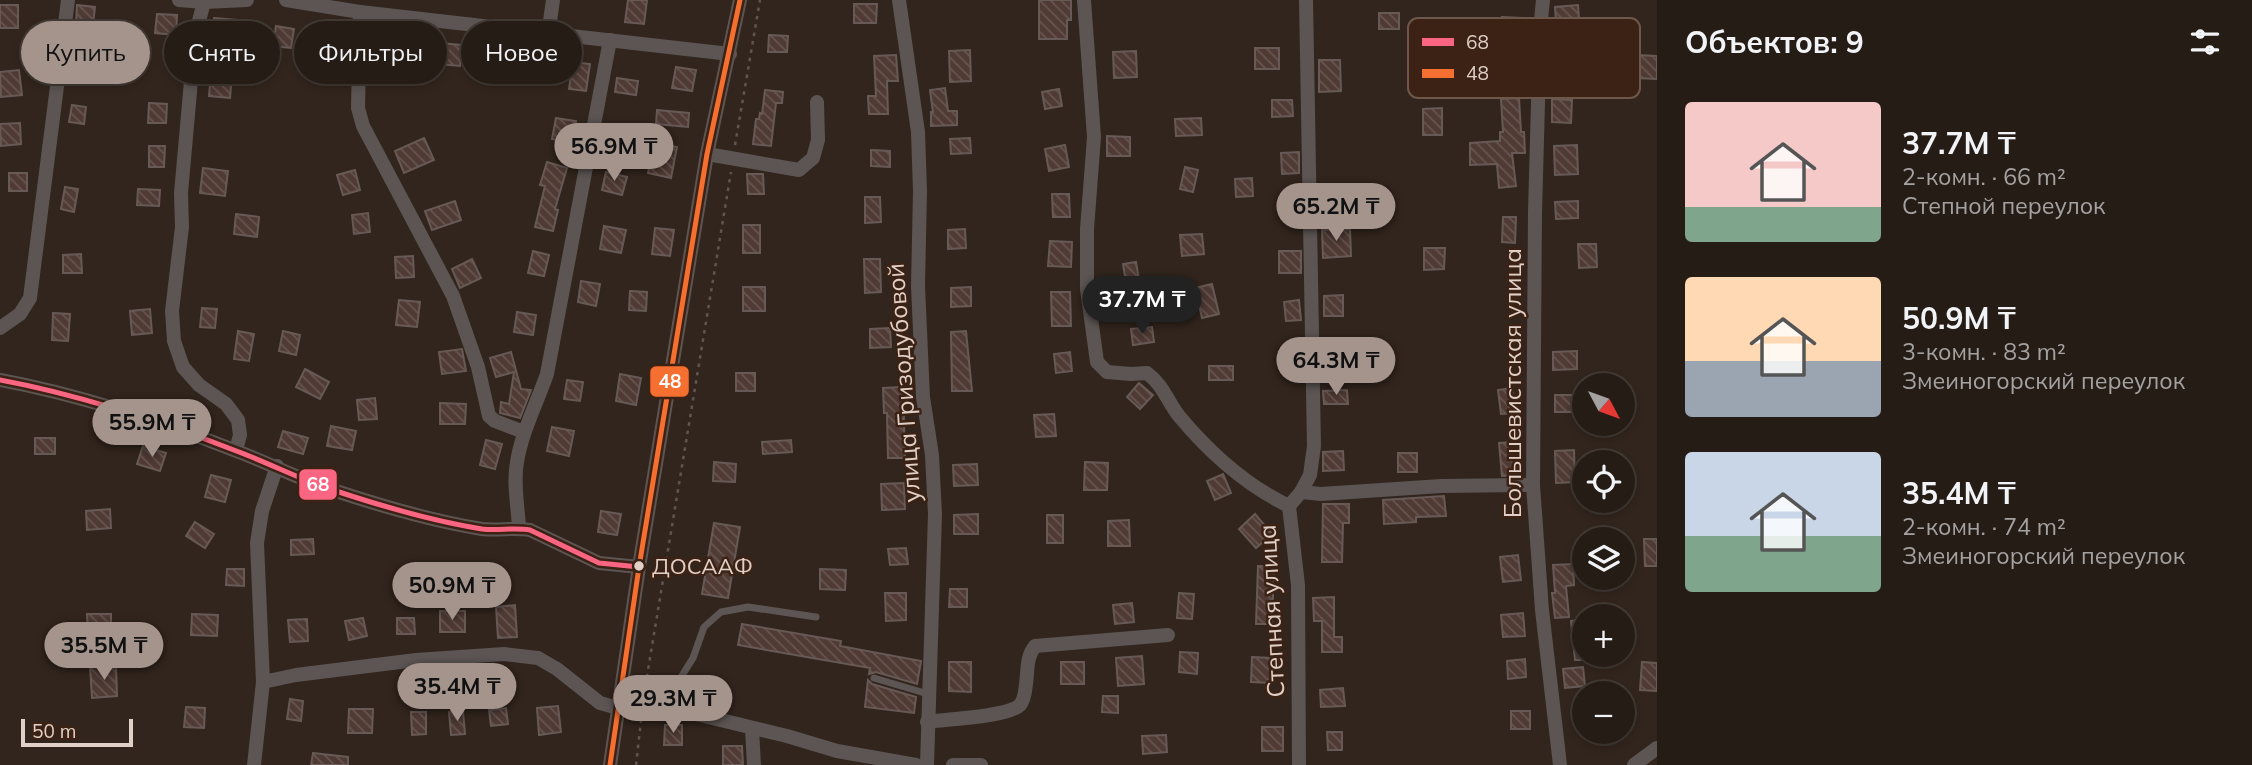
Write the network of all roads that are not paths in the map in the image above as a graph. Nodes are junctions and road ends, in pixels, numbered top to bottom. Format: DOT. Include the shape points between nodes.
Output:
graph roads {
  1 [pos="68,0"];
  2 [pos="179,0"];
  3 [pos="247,0"];
  4 [pos="286,0"];
  5 [pos="553,0"];
  6 [pos="740,0"];
  7 [pos="899,0"];
  8 [pos="1084,0"];
  9 [pos="1306,0"];
  10 [pos="1543,0"];
  11 [pos="204,2"];
  12 [pos="360,12"];
  13 [pos="1541,18"];
  14 [pos="550,21"];
  15 [pos="461,24"];
  16 [pos="582,38"];
  17 [pos="610,40"];
  18 [pos="730,54"];
  19 [pos="1538,98"];
  20 [pos="817,102"];
  21 [pos="707,154"];
  22 [pos="0,328"];
  23 [pos="0,380"];
  24 [pos="524,432"];
  25 [pos="236,450"];
  26 [pos="277,466"];
  27 [pos="1533,485"];
  28 [pos="1301,492"];
  29 [pos="1289,506"];
  30 [pos="519,528"];
  31 [pos="639,567"];
  32 [pos="816,617"];
  33 [pos="1168,635"];
  34 [pos="874,678"];
  35 [pos="263,682"];
  36 [pos="928,694"];
  37 [pos="663,706"];
  38 [pos="618,708"];
  39 [pos="927,722"];
  40 [pos="752,729"];
  41 [pos="1657,748"];
  42 [pos="254,765"];
  43 [pos="610,765"];
  44 [pos="754,765"];
  45 [pos="916,765"];
  46 [pos="927,765"];
  47 [pos="954,765"];
  48 [pos="981,765"];
  49 [pos="1299,765"];
  50 [pos="1560,765"];
  51 [pos="1634,765"];
  1 -- 22 [label="street" via="30,298 20,314"];
  2 -- 11 [label="street"];
  3 -- 11 [label="street"];
  4 -- 12 [label="street"];
  5 -- 14 [label="street"];
  6 -- 18 [label="street"];
  7 -- 36 [label="street, улица Гризодубовой" via="918,131 918,286 935,514"];
  8 -- 29 [label="street" via="1094,137 1087,289 1097,362 1107,372 1147,373 1159,382 1197,437 1237,472"];
  9 -- 28 [label="street, Степная улица" via="1314,446 1310,475"];
  10 -- 13 [label="street, Большевистская улица"];
  11 -- 25 [label="street" via="190,89 172,311 174,341 183,367 238,420"];
  12 -- 15 [label="street"];
  12 -- 24 [label="street" via="358,107 363,126 453,296 489,415"];
  16 -- 17 [label="street"];
  17 -- 18 [label="street"];
  17 -- 24 [label="street" via="547,374"];
  18 -- 21 [label="street"];
  19 -- 27 [label="street, Большевистская улица"];
  20 -- 21 [label="street" via="818,140 813,158 799,170"];
  21 -- 31 [label="street"];
  23 -- 25 [label="street" via="129,413"];
  24 -- 30 [label="street" via="515,486"];
  25 -- 26 [label="street"];
  26 -- 30 [label="street" via="331,490 446,522 505,531"];
  26 -- 35 [label="street" via="257,543"];
  27 -- 28 [label="street"];
  27 -- 50 [label="street, Большевистская улица"];
  28 -- 29 [label="street, Степная улица"];
  29 -- 49 [label="street, Степная улица" via="1298,585"];
  30 -- 31 [label="street" via="599,563"];
  31 -- 38 [label="street"];
  32 -- 37 [label="lane" via="748,607 721,612 704,627 692,658"];
  33 -- 39 [label="street" via="1034,646 1024,698 1018,706 994,715"];
  34 -- 36 [label="lane"];
  35 -- 38 [label="street" via="416,660 504,654 538,658 600,703"];
  35 -- 42 [label="street"];
  36 -- 39 [label="street, улица Гризодубовой"];
  37 -- 38 [label="street"];
  37 -- 40 [label="street"];
  38 -- 43 [label="street"];
  39 -- 46 [label="street, улица Гризодубовой"];
  40 -- 44 [label="street"];
  40 -- 45 [label="street"];
  41 -- 51 [label="street"];
  47 -- 48 [label="street"];
}
